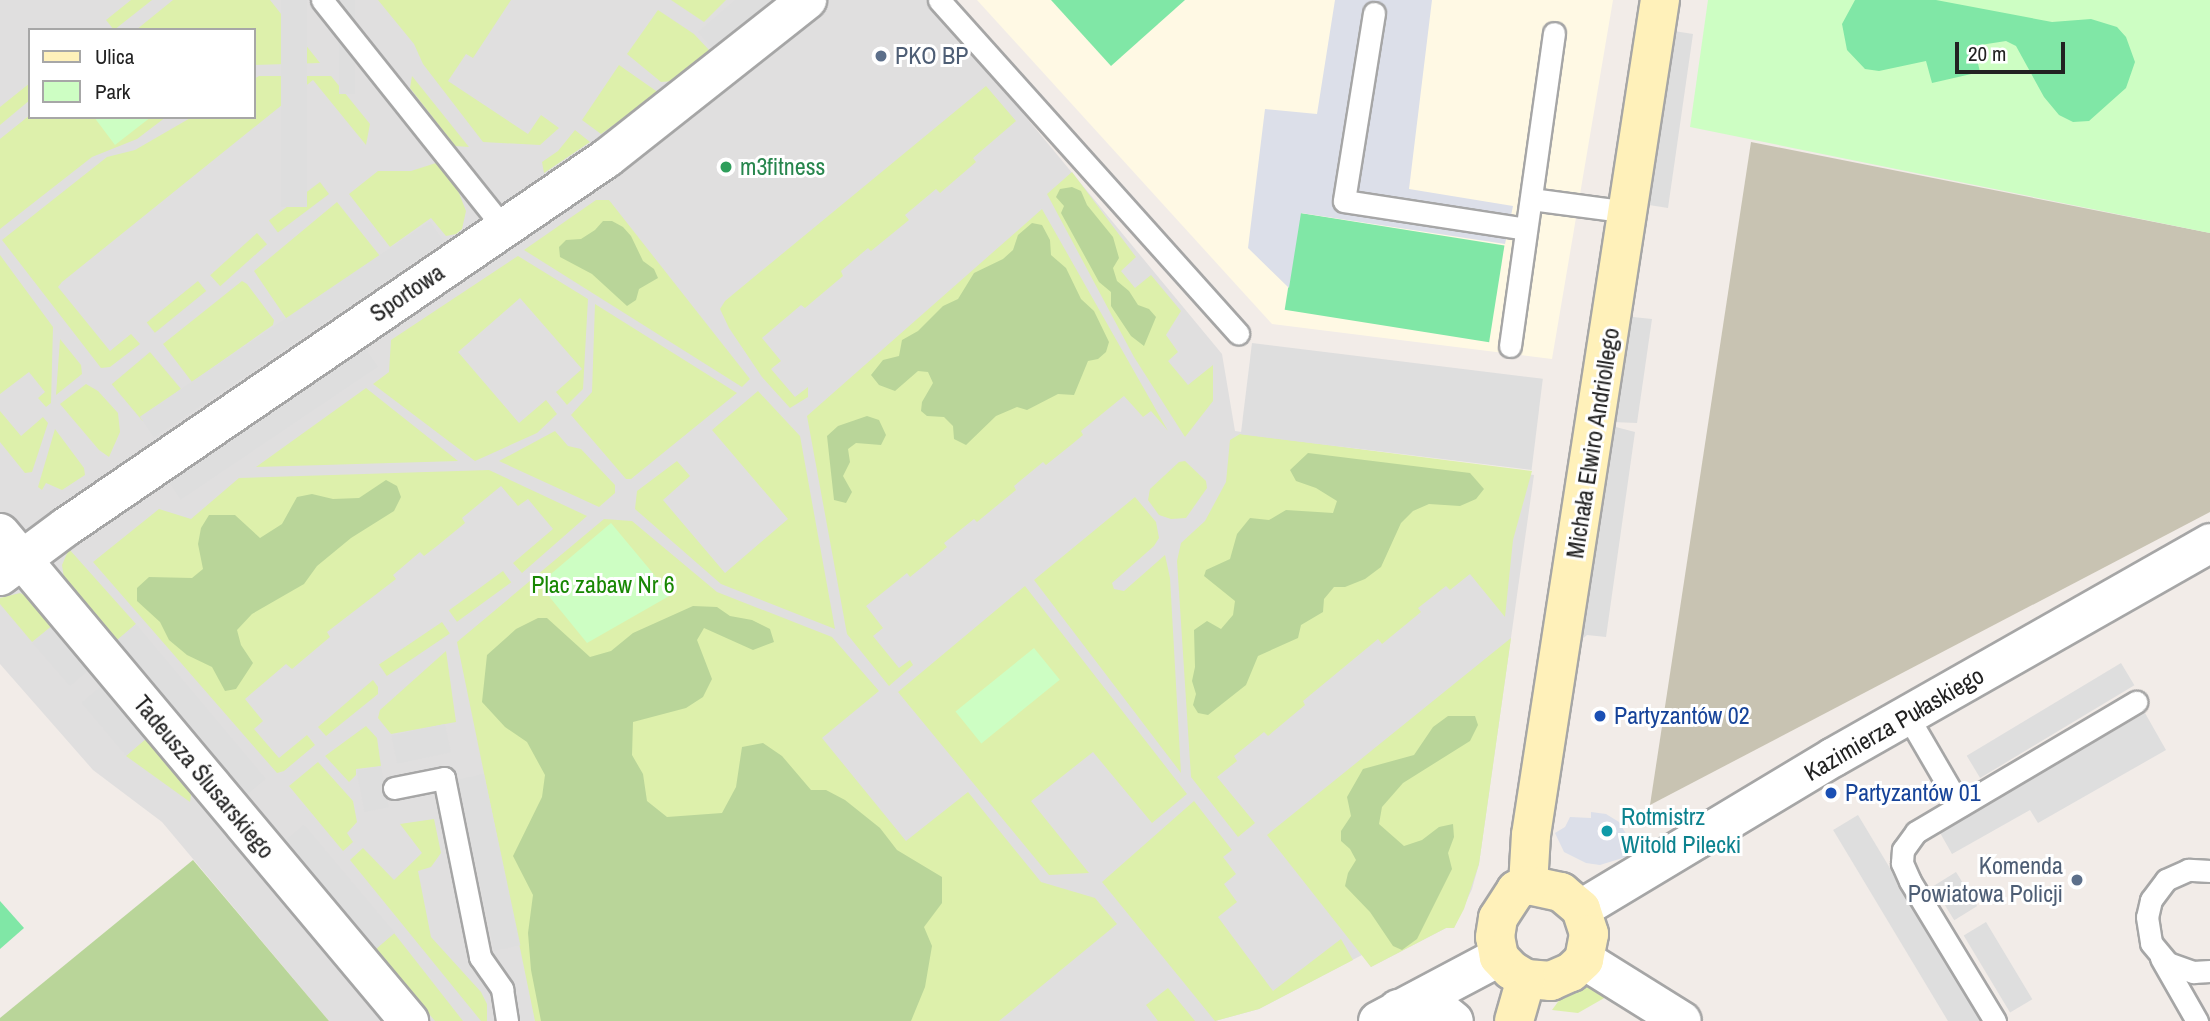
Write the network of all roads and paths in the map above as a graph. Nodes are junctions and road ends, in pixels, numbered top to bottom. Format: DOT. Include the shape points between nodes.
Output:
graph roads {
  1 [pos="321,0"];
  2 [pos="807,0"];
  3 [pos="939,0"];
  4 [pos="1660,0"];
  5 [pos="1374,13"];
  6 [pos="1555,33"];
  7 [pos="1531,199"];
  8 [pos="1628,212"];
  9 [pos="503,227"];
  10 [pos="1526,229"];
  11 [pos="1238,332"];
  12 [pos="1510,346"];
  13 [pos="2210,544"];
  14 [pos="7,556"];
  15 [pos="2136,702"];
  16 [pos="1907,715"];
  17 [pos="394,788"];
  18 [pos="1960,806"];
  19 [pos="2210,871"];
  20 [pos="1528,886"];
  21 [pos="1581,909"];
  22 [pos="2156,950"];
  23 [pos="1584,960"];
  24 [pos="1512,968"];
  25 [pos="2210,971"];
  26 [pos="1388,1015"];
  27 [pos="409,1021"];
  28 [pos="507,1021"];
  29 [pos="1454,1021"];
  30 [pos="1514,1021"];
  31 [pos="1682,1021"];
  32 [pos="1994,1021"];
  33 [pos="2197,1021"];
  1 -- 9 [label="lane"];
  2 -- 9 [label="street, Sportowa" via="607,158"];
  3 -- 11 [label="lane"];
  4 -- 8 [label="street, Michała Elwiro Andriollego"];
  5 -- 10 [label="lane" via="1344,201"];
  6 -- 7 [label="lane"];
  7 -- 8 [label="lane"];
  7 -- 10 [label="lane"];
  8 -- 20 [label="street, Michała Elwiro Andriollego" via="1533,822"];
  9 -- 14 [label="street, Sportowa"];
  10 -- 12 [label="lane"];
  13 -- 16 [label="street, Kazimierza Pułaskiego"];
  14 -- 27 [label="street, Tadeusza Ślusarskiego"];
  15 -- 18 [label="lane"];
  16 -- 18 [label="lane"];
  16 -- 21 [label="street, Kazimierza Pułaskiego"];
  17 -- 28 [label="lane" via="444,778 480,957 502,989"];
  18 -- 32 [label="lane" via="1916,832 1903,850 1902,863"];
  19 -- 22 [label="lane" via="2180,872 2155,892 2147,926"];
  20 -- 21 [label="street" via="1561,892"];
  20 -- 24 [label="street" via="1516,890 1498,918 1495,937"];
  21 -- 23 [label="street" via="1589,934"];
  22 -- 25 [label="lane" via="2176,967"];
  22 -- 33 [label="lane"];
  23 -- 24 [label="street" via="1551,981"];
  23 -- 31 [label="street"];
  24 -- 26 [label="street"];
  24 -- 30 [label="street"];
  26 -- 29 [label="street" via="1439,1009"];
}
